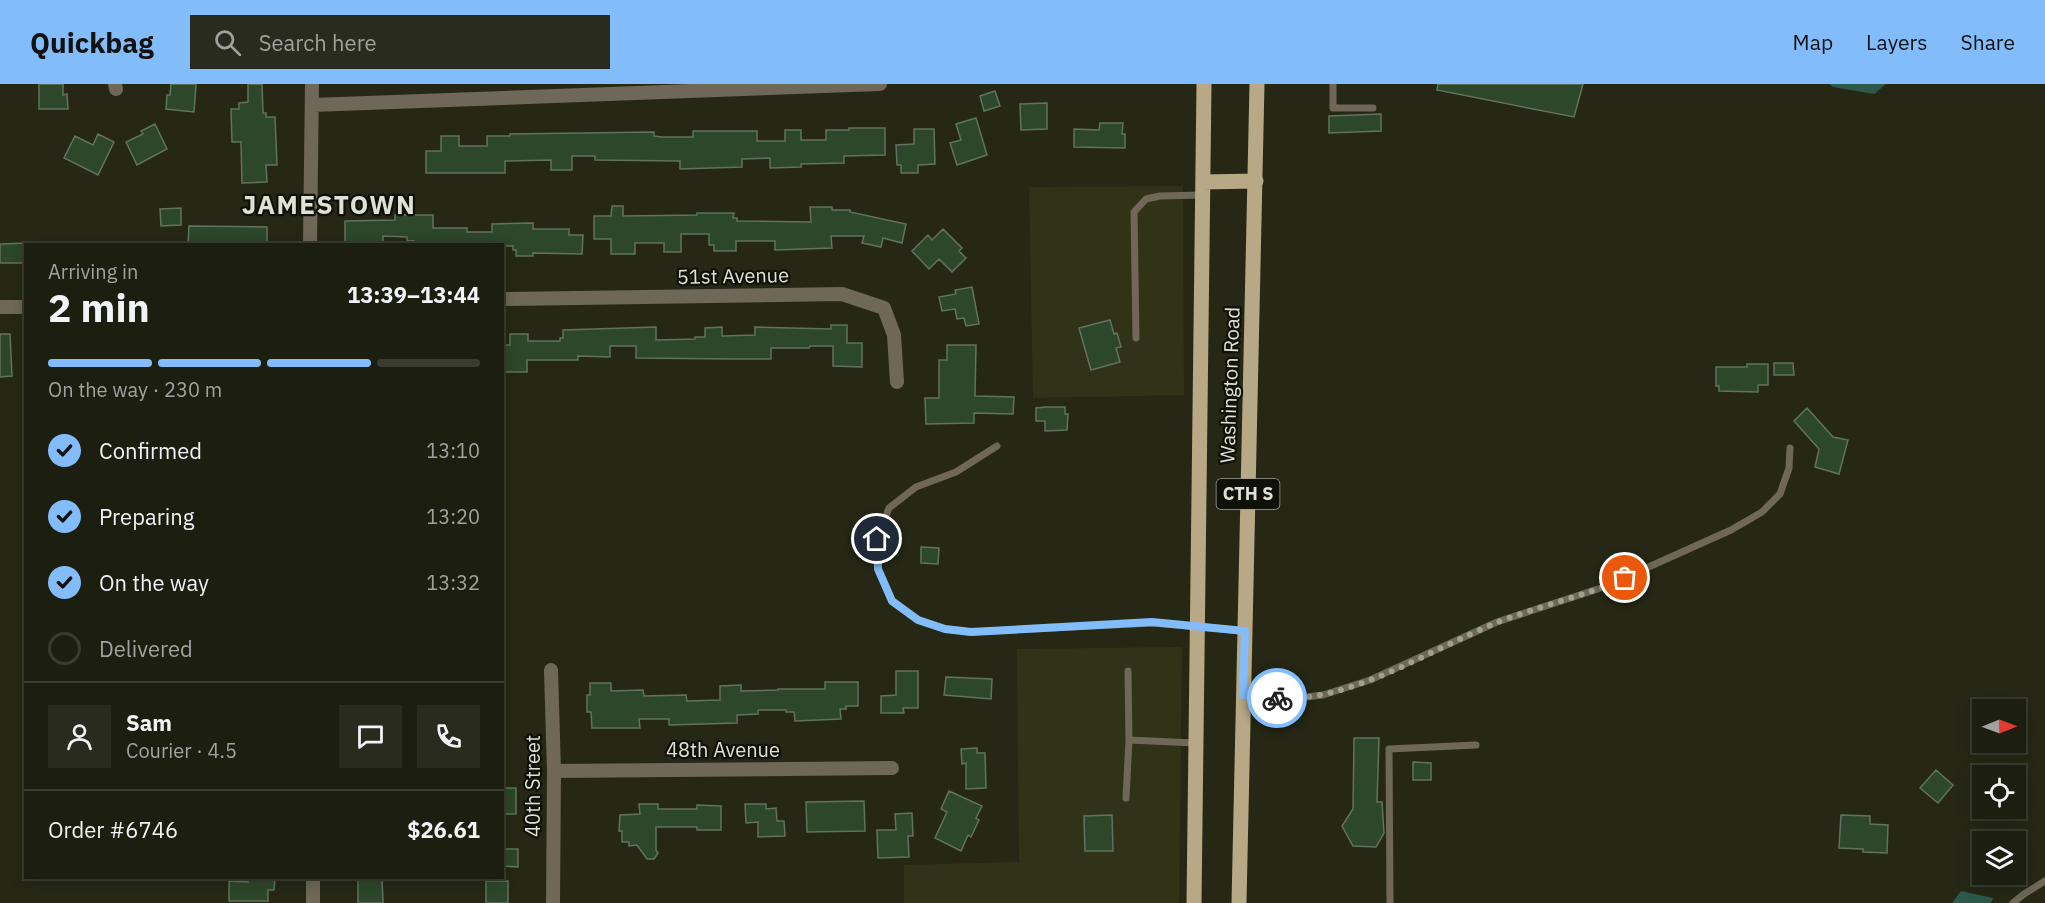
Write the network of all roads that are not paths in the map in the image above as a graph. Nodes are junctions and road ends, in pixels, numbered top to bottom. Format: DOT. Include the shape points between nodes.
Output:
graph roads {
  1 [pos="312,84"];
  2 [pos="880,84"];
  3 [pos="1204,84"];
  4 [pos="1257,84"];
  5 [pos="1334,84"];
  6 [pos="709,88"];
  7 [pos="312,105"];
  8 [pos="1373,108"];
  9 [pos="1256,182"];
  10 [pos="1203,189"];
  11 [pos="310,243"];
  12 [pos="504,299"];
  13 [pos="0,307"];
  14 [pos="24,307"];
  15 [pos="1136,338"];
  16 [pos="897,382"];
  17 [pos="997,446"];
  18 [pos="1790,448"];
  19 [pos="1197,626"];
  20 [pos="1245,631"];
  21 [pos="551,670"];
  22 [pos="1128,671"];
  23 [pos="1243,695"];
  24 [pos="1129,741"];
  25 [pos="1196,743"];
  26 [pos="1476,745"];
  27 [pos="892,768"];
  28 [pos="554,771"];
  29 [pos="1126,798"];
  30 [pos="313,879"];
  31 [pos="2045,881"];
  32 [pos="313,903"];
  33 [pos="553,903"];
  34 [pos="1194,903"];
  35 [pos="1239,903"];
  36 [pos="1390,903"];
  37 [pos="2013,903"];
  1 -- 7 [label="street"];
  2 -- 6 [label="street"];
  3 -- 10 [label="main road, Washington Road / CTH S"];
  4 -- 9 [label="main road, Washington Road / CTH S"];
  5 -- 8 [label="lane" via="1333,108"];
  6 -- 7 [label="street"];
  7 -- 11 [label="street"];
  9 -- 10 [label="main road"];
  9 -- 20 [label="main road, Washington Road / CTH S"];
  10 -- 15 [label="lane" via="1146,199 1134,212"];
  10 -- 19 [label="main road, Washington Road / CTH S"];
  12 -- 16 [label="street, 51st Avenue" via="842,294 884,308 894,335"];
  13 -- 14 [label="street"];
  17 -- 19 [label="lane" via="956,472 916,487 889,508 877,539 878,569 892,601 918,620 971,632 1152,622"];
  18 -- 23 [label="lane" via="1789,468 1780,494 1762,512 1668,559 1602,588 1497,622 1370,680 1323,695 1289,699"];
  19 -- 20 [label="lane"];
  19 -- 25 [label="main road, Washington Road / CTH S"];
  20 -- 23 [label="main road, Washington Road / CTH S"];
  21 -- 28 [label="street, 40th Street"];
  22 -- 24 [label="lane"];
  23 -- 35 [label="main road, Washington Road / CTH S"];
  24 -- 25 [label="lane"];
  24 -- 29 [label="lane"];
  25 -- 34 [label="main road, Washington Road / CTH S"];
  26 -- 36 [label="lane" via="1389,749"];
  27 -- 28 [label="street, 48th Avenue"];
  28 -- 33 [label="street, 40th Street"];
  30 -- 32 [label="street"];
  31 -- 37 [label="lane"];
}
